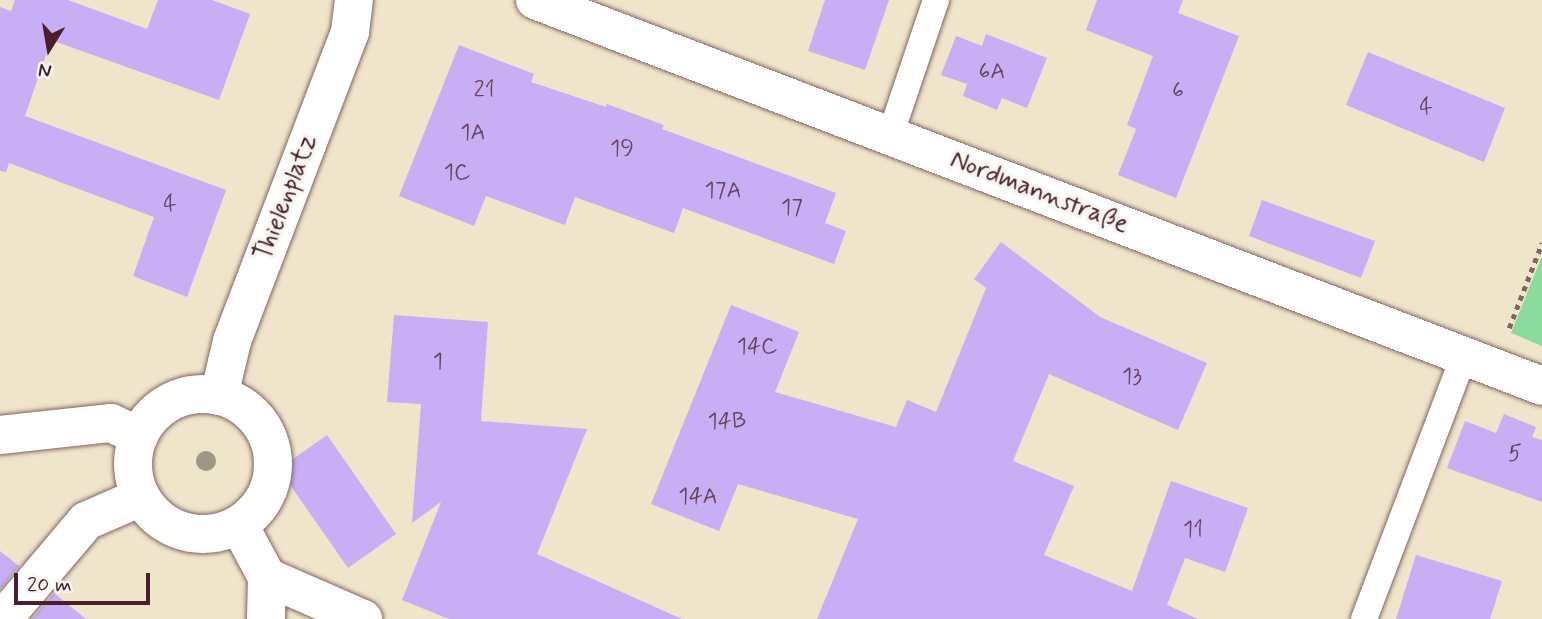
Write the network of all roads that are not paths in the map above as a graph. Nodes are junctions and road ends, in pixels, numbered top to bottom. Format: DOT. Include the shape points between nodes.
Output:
graph roads {
  1 [pos="354,0"];
  2 [pos="535,0"];
  3 [pos="936,0"];
  4 [pos="890,136"];
  5 [pos="1471,359"];
  6 [pos="1542,386"];
  7 [pos="219,396"];
  8 [pos="0,435"];
  9 [pos="139,436"];
  10 [pos="141,498"];
  11 [pos="239,525"];
  12 [pos="267,577"];
  13 [pos="3,619"];
  14 [pos="266,619"];
  15 [pos="363,619"];
  16 [pos="1364,619"];
  1 -- 7 [label="street, Thielenplatz" via="350,32 232,341"];
  2 -- 4 [label="street, Nordmannstraße"];
  3 -- 4 [label="lane"];
  4 -- 5 [label="street, Nordmannstraße"];
  5 -- 6 [label="street, Nordmannstraße"];
  5 -- 16 [label="lane"];
  7 -- 9 [label="street" via="180,398 149,419"];
  7 -- 11 [label="street" via="241,405 258,420 270,442 274,466 269,489 257,509"];
  8 -- 9 [label="street" via="111,422"];
  9 -- 10 [label="street" via="133,456"];
  10 -- 11 [label="street" via="166,525 184,532 203,535"];
  10 -- 13 [label="street" via="86,522"];
  11 -- 12 [label="street"];
  12 -- 14 [label="street"];
  12 -- 15 [label="street"];
}
